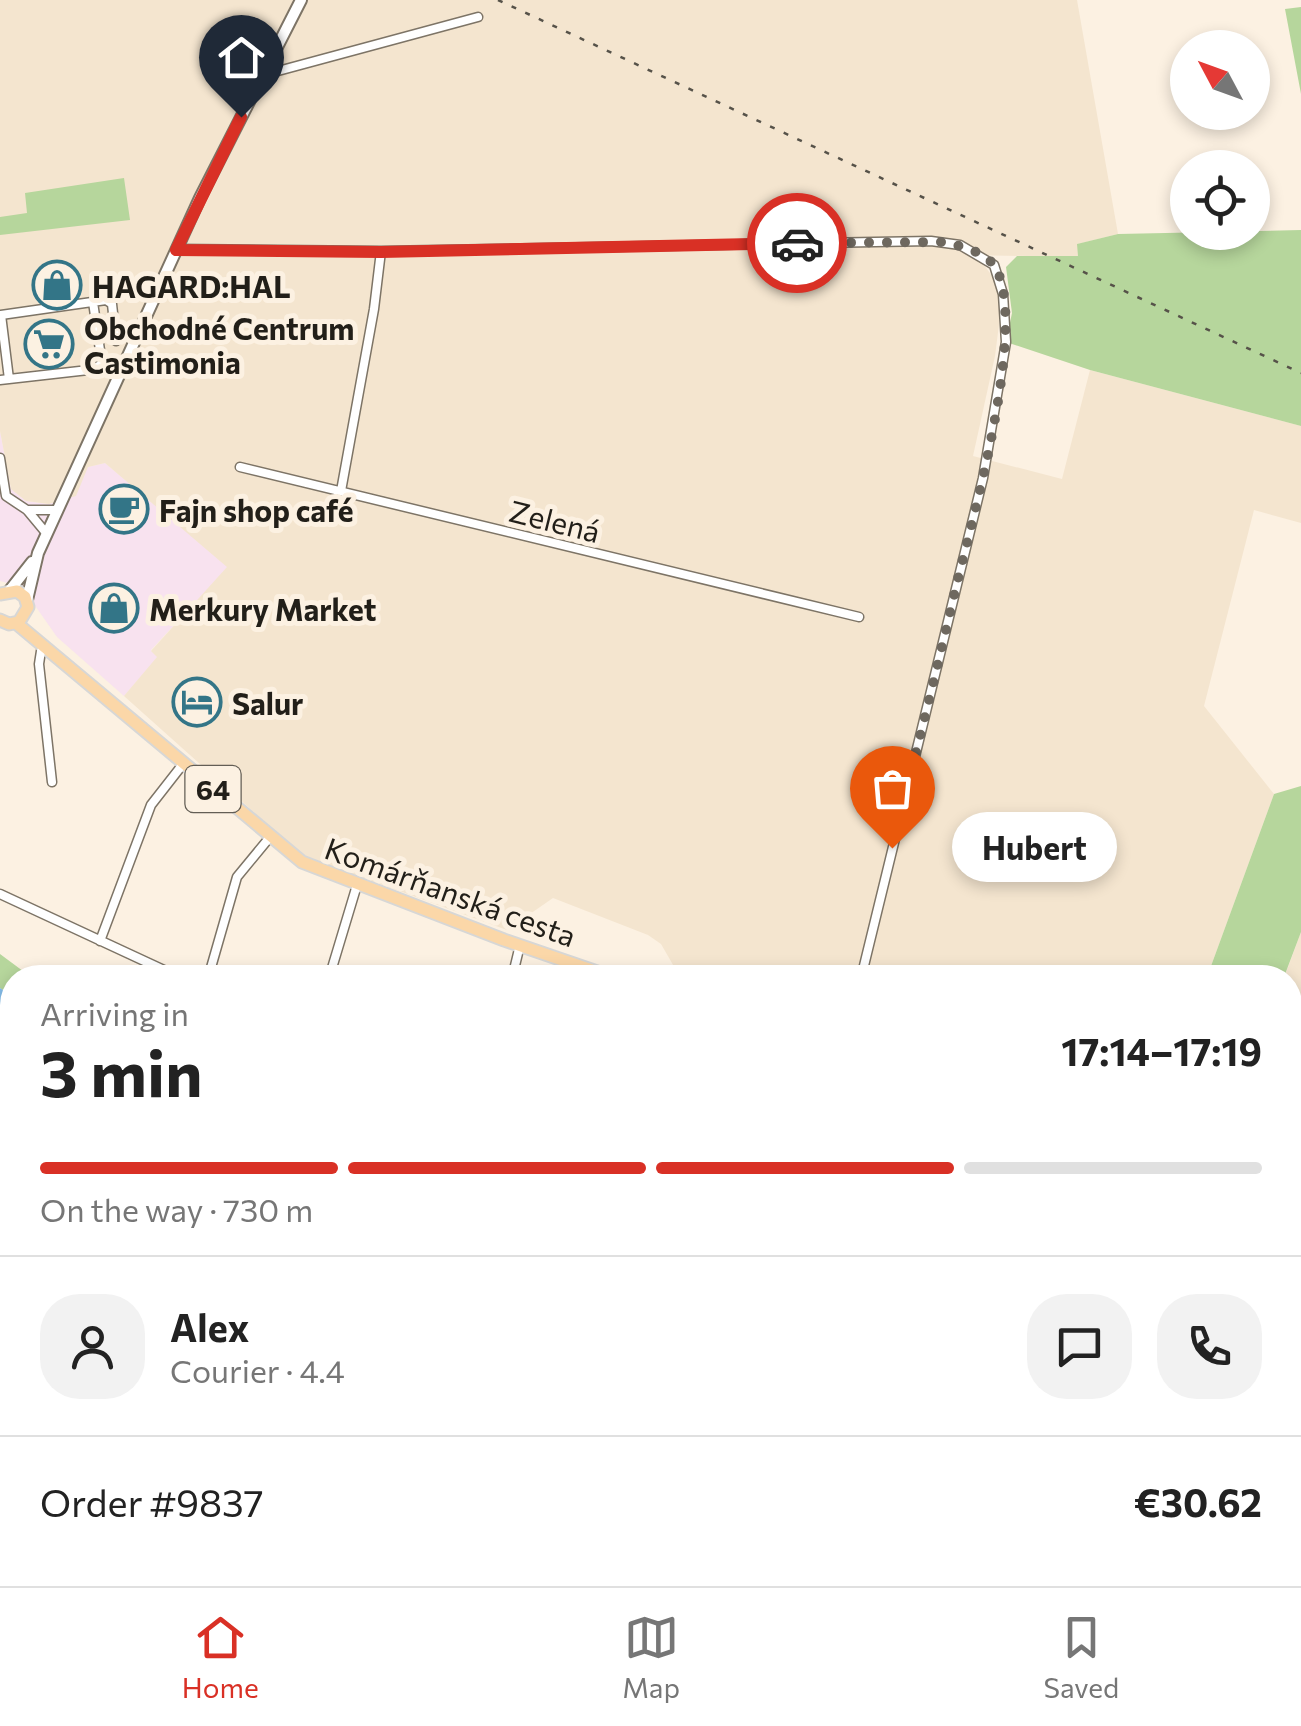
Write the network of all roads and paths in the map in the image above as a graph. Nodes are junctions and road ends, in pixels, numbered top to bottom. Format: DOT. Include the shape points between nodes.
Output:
graph roads {
  1 [pos="301,0"];
  2 [pos="478,16"];
  3 [pos="265,70"];
  4 [pos="176,250"];
  5 [pos="381,252"];
  6 [pos="93,302"];
  7 [pos="116,341"];
  8 [pos="101,367"];
  9 [pos="119,375"];
  10 [pos="4,380"];
  11 [pos="0,458"];
  12 [pos="240,467"];
  13 [pos="341,491"];
  14 [pos="27,510"];
  15 [pos="58,510"];
  16 [pos="47,534"];
  17 [pos="38,554"];
  18 [pos="5,592"];
  19 [pos="27,606"];
  20 [pos="858,617"];
  21 [pos="0,620"];
  22 [pos="16,623"];
  23 [pos="46,646"];
  24 [pos="183,764"];
  25 [pos="52,782"];
  26 [pos="270,837"];
  27 [pos="357,885"];
  28 [pos="0,894"];
  29 [pos="100,941"];
  30 [pos="520,945"];
  31 [pos="152,965"];
  32 [pos="212,965"];
  33 [pos="333,965"];
  34 [pos="515,965"];
  35 [pos="578,965"];
  36 [pos="864,965"];
  1 -- 3 [label="street"];
  2 -- 3 [label="street"];
  3 -- 4 [label="street"];
  4 -- 5 [label="street"];
  4 -- 9 [label="street"];
  5 -- 13 [label="street"];
  5 -- 36 [label="street" via="931,241 960,246 994,265 1006,342 983,478"];
  6 -- 7 [label="street" via="112,304"];
  6 -- 8 [label="street"];
  6 -- 10 [label="street" via="1,316"];
  8 -- 9 [label="street"];
  8 -- 10 [label="street"];
  9 -- 15 [label="street"];
  11 -- 14 [label="street" via="6,496"];
  12 -- 13 [label="street, Zelená"];
  13 -- 20 [label="street, Zelená"];
  14 -- 15 [label="street"];
  14 -- 16 [label="street"];
  15 -- 16 [label="street"];
  16 -- 17 [label="street"];
  17 -- 18 [label="street"];
  17 -- 19 [label="street"];
  18 -- 19 [label="main road, 64" via="20,592"];
  19 -- 22 [label="main road"];
  19 -- 23 [label="main road, Komárňanská cesta / 64"];
  21 -- 22 [label="main road, 64"];
  22 -- 23 [label="main road, Komárňanská cesta / 64"];
  23 -- 24 [label="main road, Komárňanská cesta / 64"];
  23 -- 25 [label="street" via="39,664"];
  24 -- 26 [label="main road, Komárňanská cesta / 64"];
  24 -- 29 [label="street" via="151,805"];
  26 -- 27 [label="main road, Komárňanská cesta / 64" via="302,862"];
  26 -- 32 [label="street" via="237,877"];
  27 -- 30 [label="main road, Komárňanská cesta / 64"];
  27 -- 33 [label="street"];
  28 -- 29 [label="street"];
  29 -- 31 [label="street"];
  30 -- 34 [label="street"];
  30 -- 35 [label="main road, Komárňanská cesta / 64"];
}
